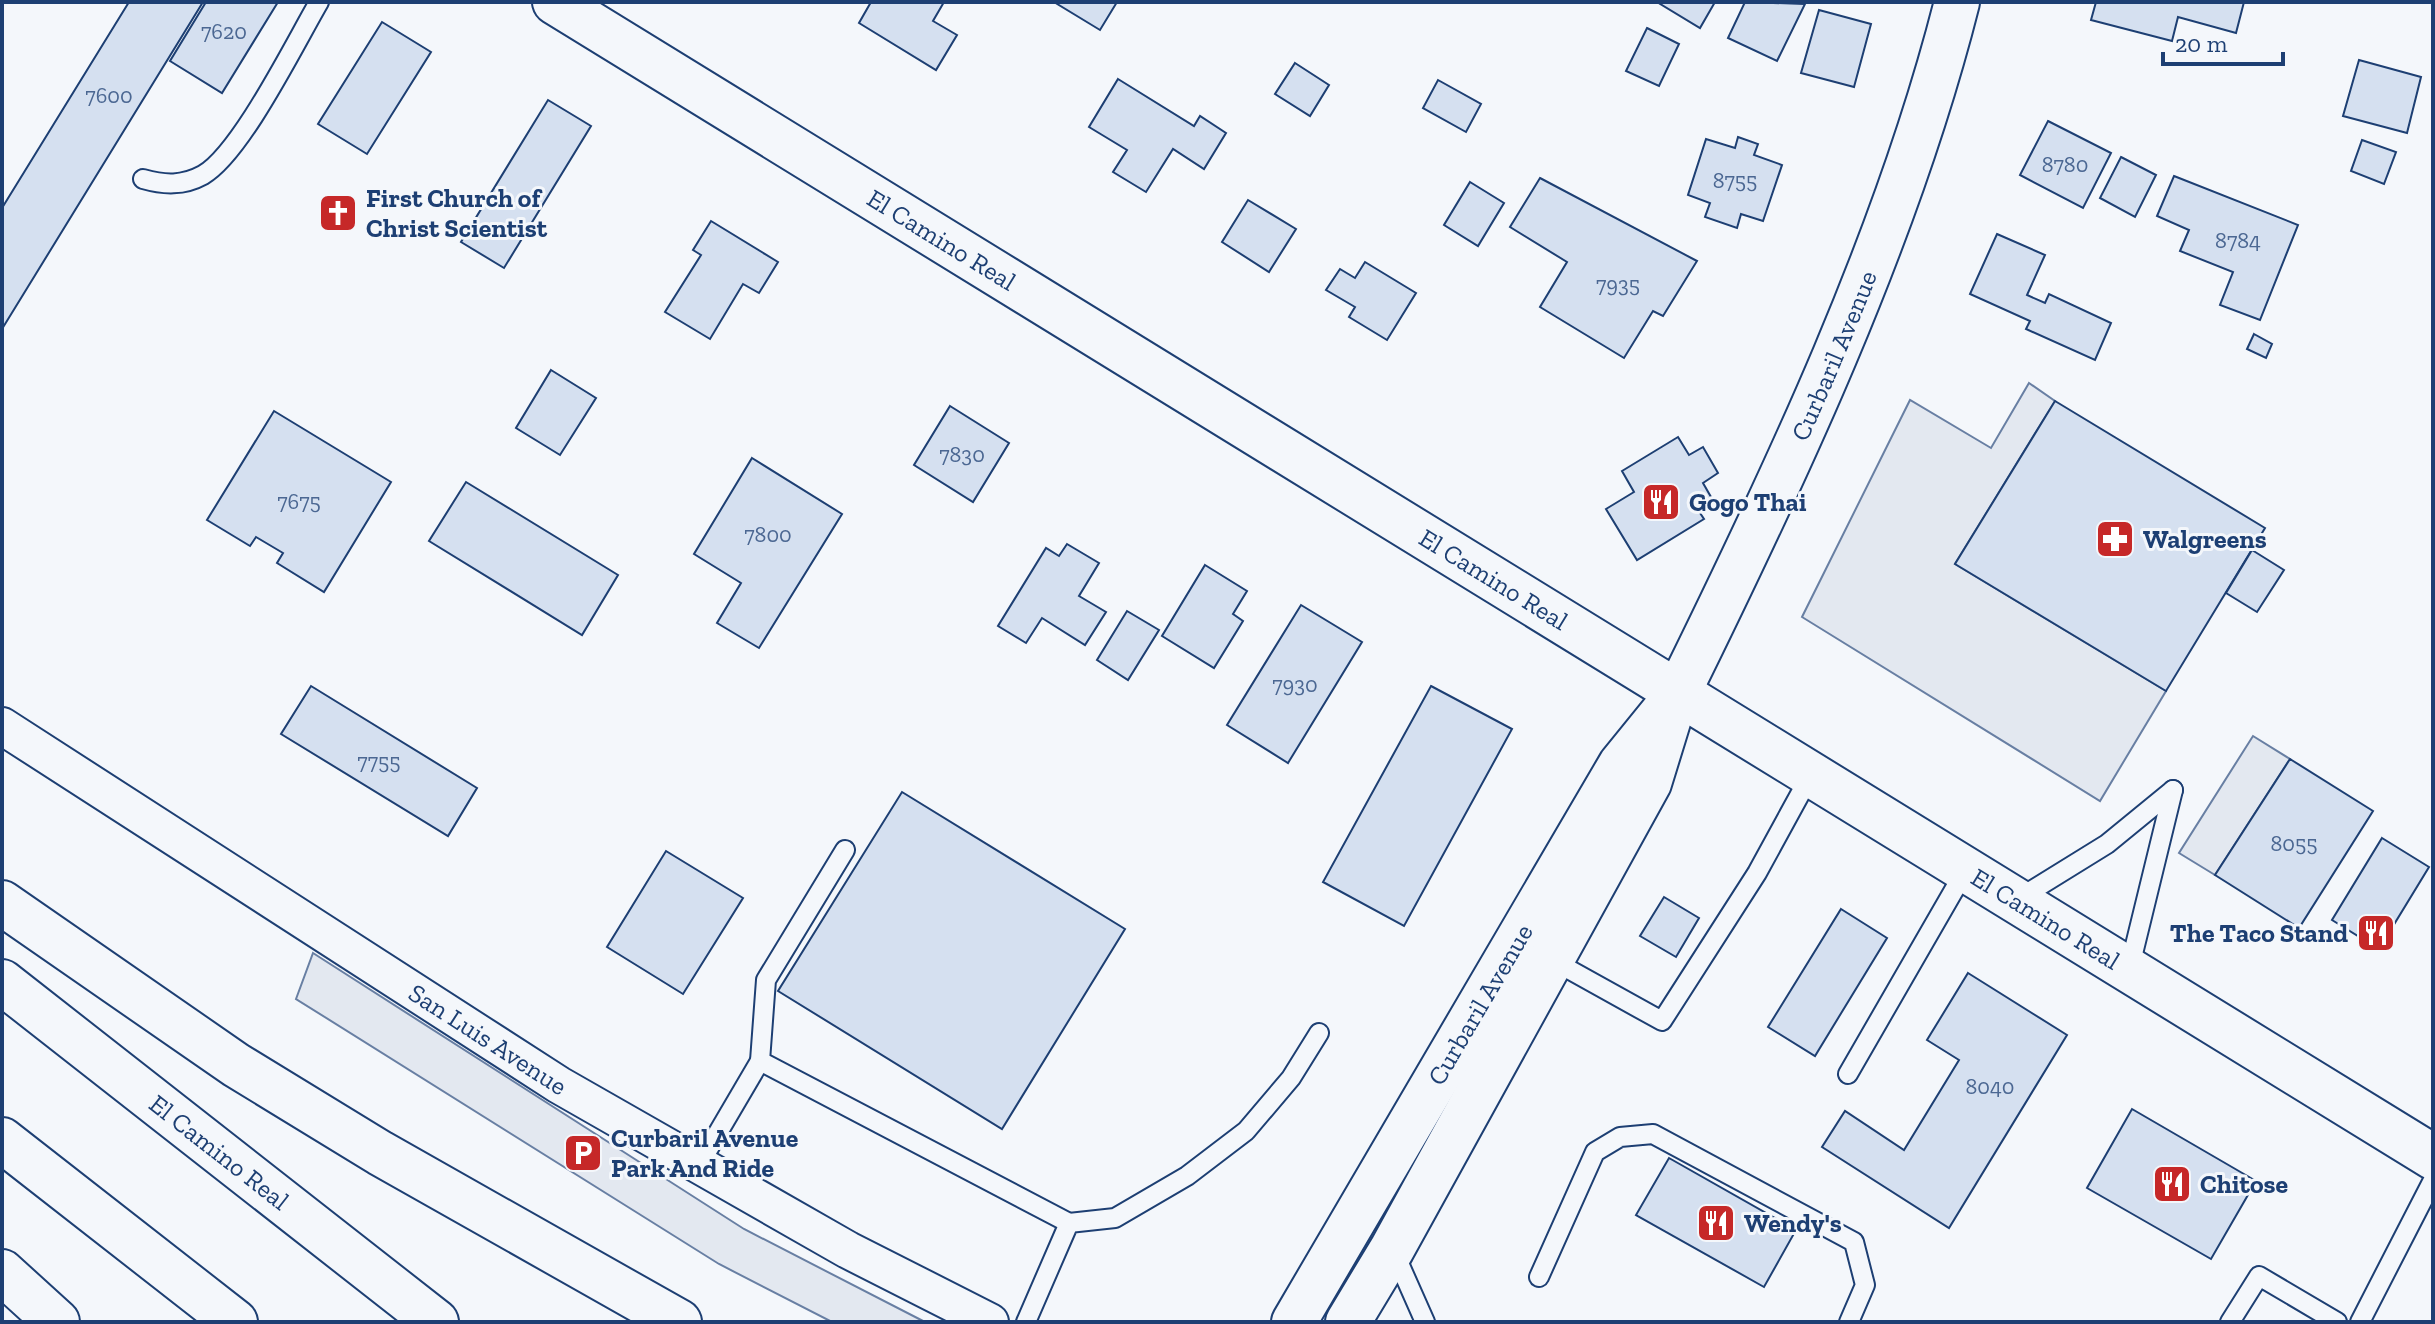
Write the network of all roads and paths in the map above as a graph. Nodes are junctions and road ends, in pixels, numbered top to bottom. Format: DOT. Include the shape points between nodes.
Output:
graph roads {
  1 [pos="319,2"];
  2 [pos="555,2"];
  3 [pos="1957,2"];
  4 [pos="143,179"];
  5 [pos="1677,695"];
  6 [pos="2,726"];
  7 [pos="1810,776"];
  8 [pos="845,850"];
  9 [pos="1965,871"];
  10 [pos="2014,901"];
  11 [pos="2,903"];
  12 [pos="1552,960"];
  13 [pos="2129,970"];
  14 [pos="2,982"];
  15 [pos="1319,1033"];
  16 [pos="760,1061"];
  17 [pos="1848,1074"];
  18 [pos="2,1140"];
  19 [pos="2433,1157"];
  20 [pos="699,1165"];
  21 [pos="2433,1180"];
  22 [pos="1069,1223"];
  23 [pos="1392,1249"];
  24 [pos="2,1272"];
  25 [pos="1539,1277"];
  26 [pos="57,1322"];
  27 [pos="235,1322"];
  28 [pos="436,1322"];
  29 [pos="679,1322"];
  30 [pos="990,1322"];
  31 [pos="1026,1322"];
  32 [pos="1294,1322"];
  33 [pos="1348,1322"];
  34 [pos="1425,1322"];
  35 [pos="1849,1322"];
  36 [pos="2230,1322"];
  37 [pos="2337,1322"];
  38 [pos="2360,1322"];
  1 -- 4 [label="lane" via="217,164 184,183"];
  2 -- 5 [label="main road, El Camino Real"];
  3 -- 5 [label="main road, Curbaril Avenue" via="1923,129 1875,252 1809,411"];
  5 -- 7 [label="main road, El Camino Real"];
  5 -- 12 [label="main road, Curbaril Avenue" via="1649,783"];
  5 -- 32 [label="main road, Curbaril Avenue" via="1621,764"];
  6 -- 20 [label="street, San Luis Avenue" via="559,1085"];
  7 -- 9 [label="main road, El Camino Real"];
  7 -- 12 [label="lane" via="1757,873 1662,1021"];
  8 -- 16 [label="lane" via="766,980"];
  9 -- 10 [label="main road, El Camino Real"];
  9 -- 17 [label="lane"];
  10 -- 13 [label="main road, El Camino Real"];
  10 -- 13 [label="lane" via="2107,844 2173,790"];
  11 -- 29 [label="main road" via="236,1065"];
  12 -- 23 [label="main road, Curbaril Avenue"];
  13 -- 19 [label="main road, El Camino Real"];
  14 -- 28 [label="main road, El Camino Real"];
  15 -- 22 [label="lane" via="1291,1078 1246,1131 1187,1176 1115,1218"];
  16 -- 20 [label="lane"];
  16 -- 22 [label="lane"];
  18 -- 27 [label="main road"];
  20 -- 30 [label="street, San Luis Avenue" via="848,1250"];
  21 -- 38 [label="lane"];
  22 -- 31 [label="lane"];
  23 -- 33 [label="main road, Curbaril Avenue"];
  23 -- 34 [label="lane"];
  24 -- 26 [label="main road"];
  25 -- 35 [label="lane" via="1595,1152 1620,1137 1653,1134 1854,1242 1865,1285"];
  36 -- 37 [label="lane" via="2259,1276"];
}
